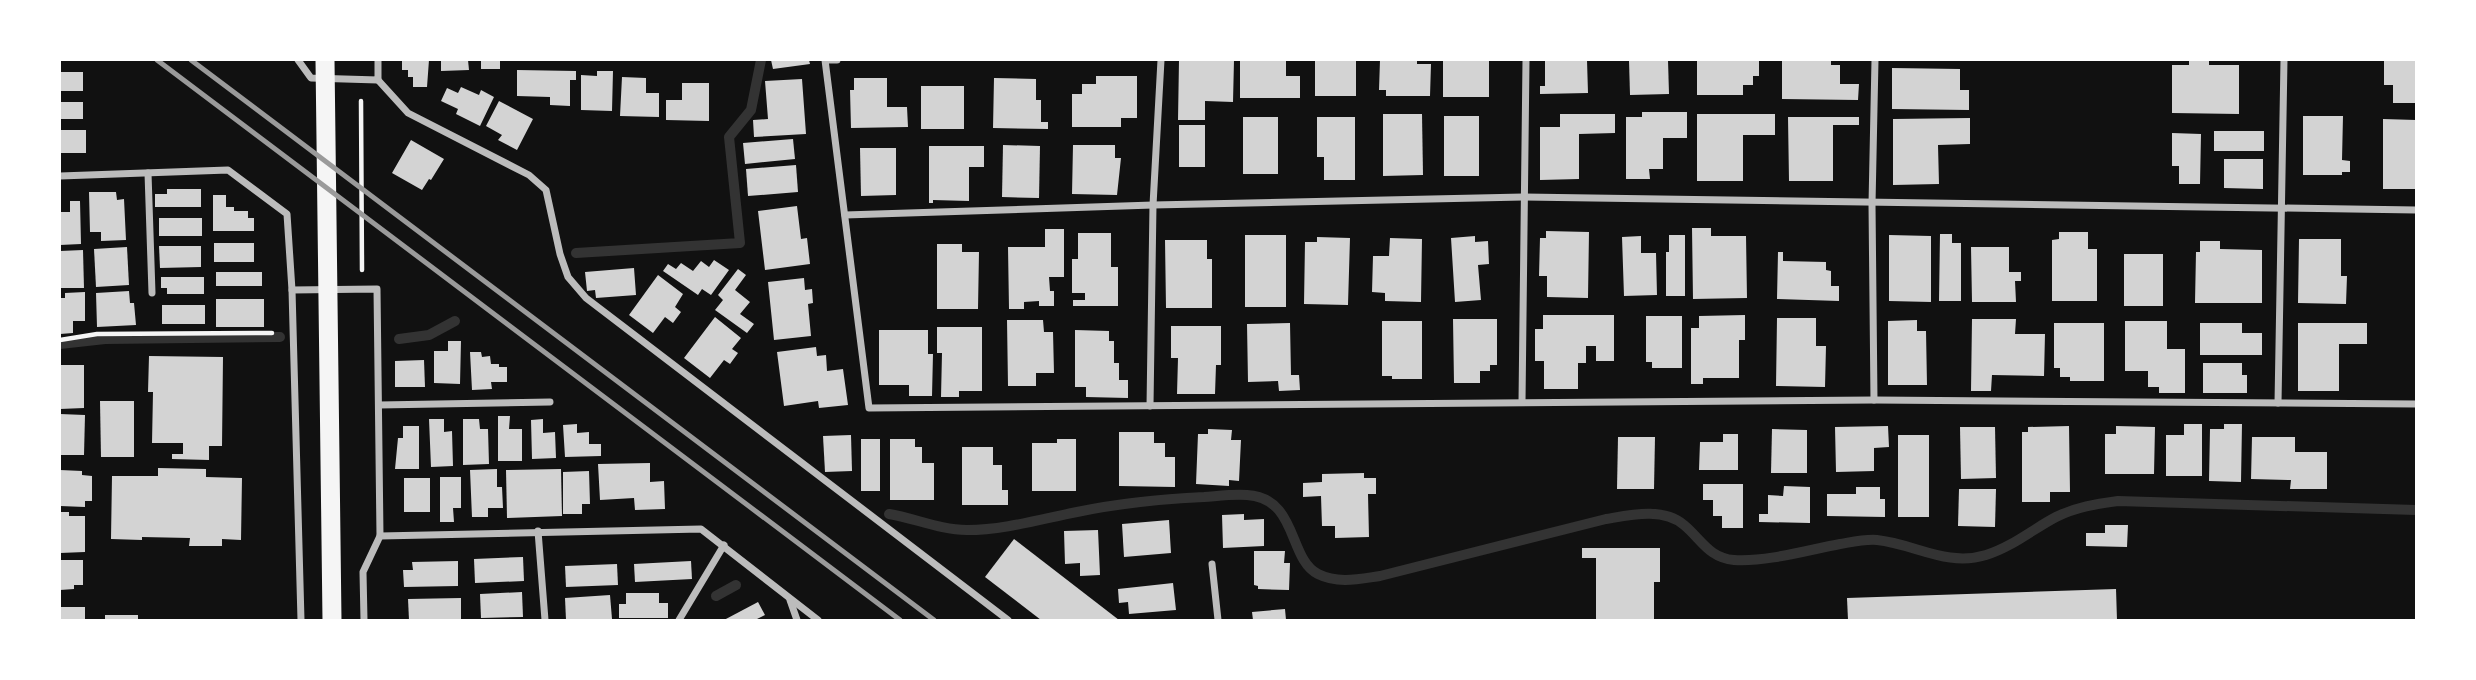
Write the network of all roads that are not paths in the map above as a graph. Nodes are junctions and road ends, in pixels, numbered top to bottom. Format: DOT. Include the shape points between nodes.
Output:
graph roads {
  1 [pos="298,60"];
  2 [pos="325,60"];
  3 [pos="378,60"];
  4 [pos="836,60"];
  5 [pos="1161,60"];
  6 [pos="1526,60"];
  7 [pos="1875,60"];
  8 [pos="2284,60"];
  9 [pos="378,80"];
  10 [pos="148,173"];
  11 [pos="60,176"];
  12 [pos="1523,197"];
  13 [pos="1872,204"];
  14 [pos="1153,205"];
  15 [pos="2281,209"];
  16 [pos="2417,210"];
  17 [pos="845,215"];
  18 [pos="292,290"];
  19 [pos="152,293"];
  20 [pos="1874,400"];
  21 [pos="550,402"];
  22 [pos="1522,402"];
  23 [pos="2278,403"];
  24 [pos="2417,404"];
  25 [pos="379,405"];
  26 [pos="1150,406"];
  27 [pos="538,531"];
  28 [pos="380,536"];
  29 [pos="724,545"];
  30 [pos="1212,564"];
  31 [pos="790,600"];
  32 [pos="301,621"];
  33 [pos="332,621"];
  34 [pos="364,621"];
  35 [pos="545,621"];
  36 [pos="679,621"];
  37 [pos="797,621"];
  38 [pos="818,621"];
  39 [pos="1008,621"];
  40 [pos="1218,621"];
  1 -- 9 [label="street" via="311,78"];
  2 -- 33 [label="highway"];
  3 -- 9 [label="street"];
  4 -- 17 [label="street" via="825,60"];
  5 -- 14 [label="street"];
  6 -- 12 [label="street"];
  7 -- 13 [label="street"];
  8 -- 15 [label="street"];
  9 -- 39 [label="street" via="408,113 529,175 546,190 568,276 586,298"];
  10 -- 11 [label="street"];
  10 -- 18 [label="street" via="228,170 287,214"];
  10 -- 19 [label="street"];
  12 -- 13 [label="street"];
  12 -- 14 [label="street"];
  12 -- 22 [label="street"];
  13 -- 15 [label="street"];
  13 -- 20 [label="street"];
  14 -- 17 [label="street"];
  14 -- 26 [label="street"];
  15 -- 16 [label="street"];
  15 -- 23 [label="street"];
  17 -- 26 [label="street" via="869,408"];
  18 -- 25 [label="street" via="377,289"];
  18 -- 32 [label="street"];
  20 -- 22 [label="street"];
  20 -- 23 [label="street"];
  21 -- 25 [label="street"];
  22 -- 26 [label="street"];
  23 -- 24 [label="street"];
  25 -- 28 [label="street"];
  27 -- 28 [label="street"];
  27 -- 29 [label="street" via="701,529"];
  27 -- 35 [label="street"];
  28 -- 34 [label="street" via="363,572"];
  29 -- 31 [label="street"];
  29 -- 36 [label="street"];
  30 -- 40 [label="street"];
  31 -- 37 [label="street"];
  31 -- 38 [label="street"];
}
